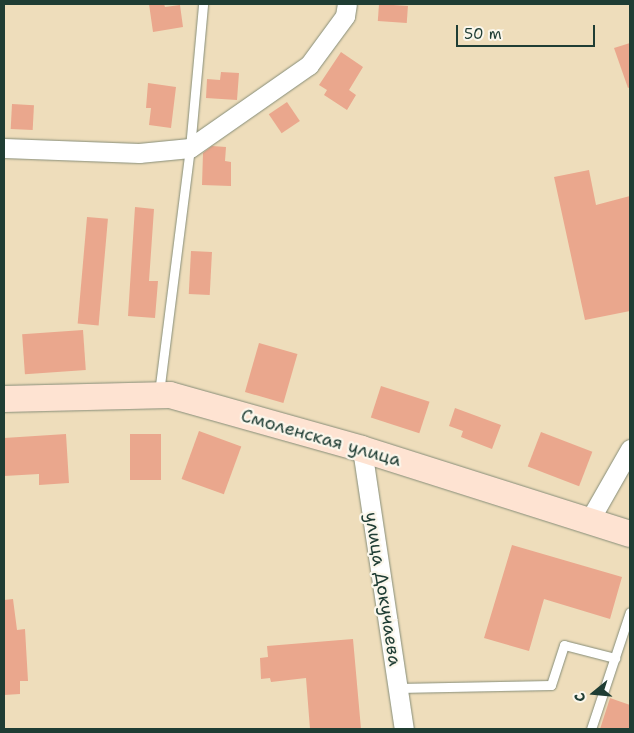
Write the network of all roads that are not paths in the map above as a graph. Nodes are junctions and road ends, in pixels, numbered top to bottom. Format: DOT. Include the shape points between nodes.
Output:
graph roads {
  1 [pos="203,4"];
  2 [pos="347,4"];
  3 [pos="4,148"];
  4 [pos="190,148"];
  5 [pos="159,395"];
  6 [pos="4,399"];
  7 [pos="362,449"];
  8 [pos="630,449"];
  9 [pos="589,522"];
  10 [pos="630,534"];
  11 [pos="630,612"];
  12 [pos="615,658"];
  13 [pos="398,688"];
  14 [pos="404,729"];
  15 [pos="591,729"];
  1 -- 4 [label="lane"];
  2 -- 4 [label="street" via="345,16 309,65"];
  3 -- 4 [label="street" via="139,153"];
  4 -- 5 [label="lane"];
  5 -- 6 [label="main road, Смоленская улица"];
  5 -- 7 [label="main road, Смоленская улица" via="170,395"];
  7 -- 9 [label="main road, Смоленская улица"];
  7 -- 13 [label="street, улица Докучаева"];
  8 -- 9 [label="street"];
  9 -- 10 [label="main road, Смоленская улица"];
  11 -- 12 [label="lane"];
  12 -- 13 [label="lane" via="564,645 551,685"];
  12 -- 15 [label="lane"];
  13 -- 14 [label="street, улица Докучаева"];
}
